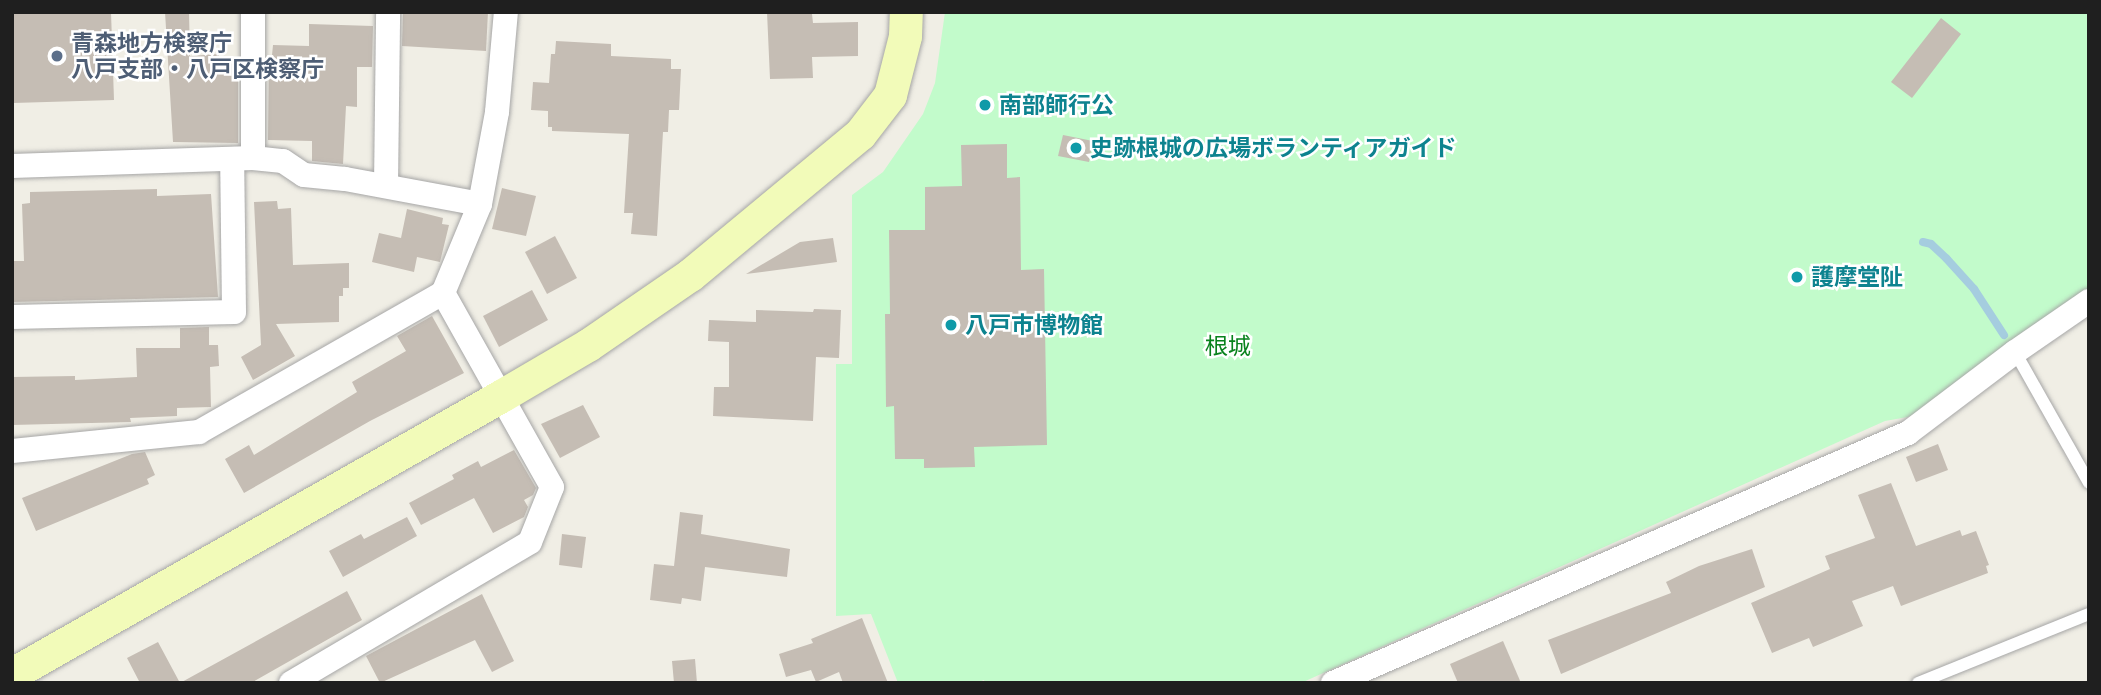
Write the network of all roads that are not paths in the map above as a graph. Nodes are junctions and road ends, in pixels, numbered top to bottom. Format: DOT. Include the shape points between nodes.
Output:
graph roads {
  1 [pos="253,12"];
  2 [pos="388,12"];
  3 [pos="506,12"];
  4 [pos="906,12"];
  5 [pos="242,159"];
  6 [pos="12,166"];
  7 [pos="387,186"];
  8 [pos="480,204"];
  9 [pos="443,293"];
  10 [pos="2089,301"];
  11 [pos="12,317"];
  12 [pos="2014,352"];
  13 [pos="501,396"];
  14 [pos="12,451"];
  15 [pos="2089,483"];
  16 [pos="2089,614"];
  17 [pos="12,674"];
  18 [pos="291,683"];
  19 [pos="1333,683"];
  20 [pos="1918,683"];
  1 -- 5 [label="street"];
  2 -- 7 [label="street"];
  3 -- 8 [label="street" via="497,112"];
  4 -- 13 [label="street" via="905,36 890,95 860,134 690,275 588,345"];
  5 -- 6 [label="street"];
  5 -- 7 [label="street" via="283,162 304,175"];
  5 -- 11 [label="street" via="234,312"];
  7 -- 8 [label="street"];
  8 -- 9 [label="street"];
  9 -- 13 [label="street"];
  9 -- 14 [label="street" via="200,432"];
  10 -- 12 [label="street"];
  12 -- 15 [label="lane"];
  12 -- 19 [label="street" via="1908,433"];
  13 -- 17 [label="street"];
  13 -- 18 [label="street" via="552,487 530,542"];
  16 -- 20 [label="lane"];
}
